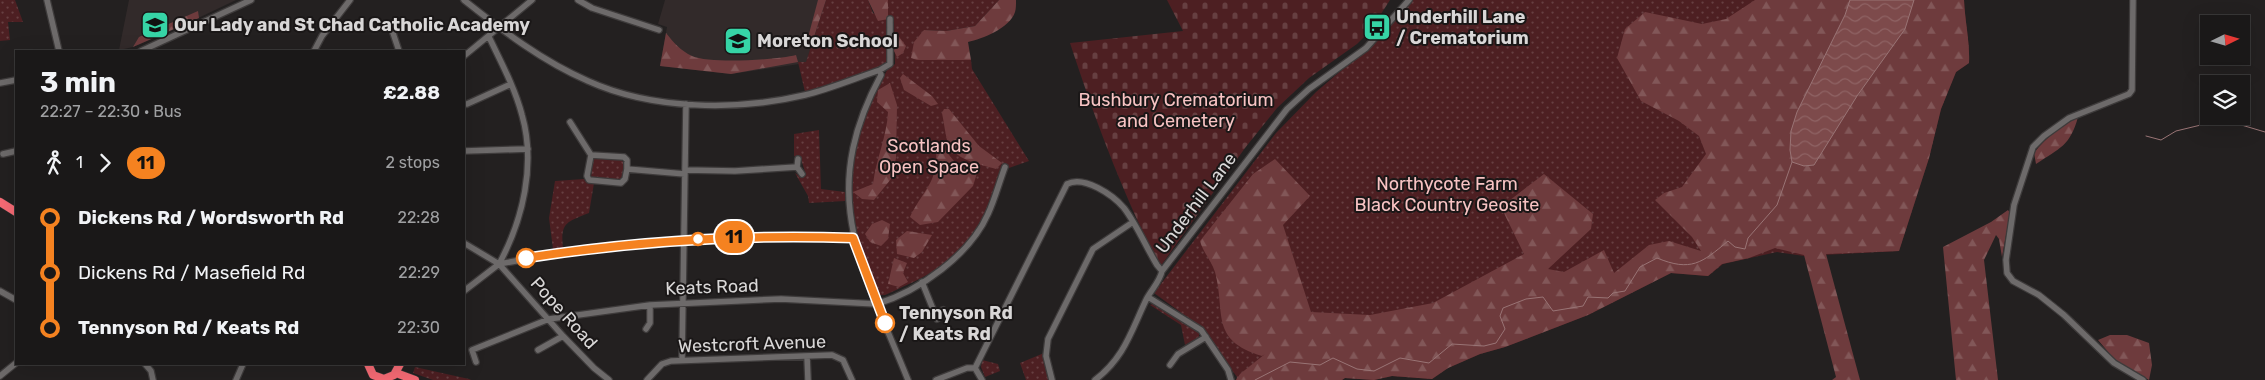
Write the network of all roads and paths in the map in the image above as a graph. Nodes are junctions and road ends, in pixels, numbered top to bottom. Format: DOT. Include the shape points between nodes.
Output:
graph roads {
  1 [pos="47,0"];
  2 [pos="251,0"];
  3 [pos="350,0"];
  4 [pos="464,0"];
  5 [pos="532,0"];
  6 [pos="578,0"];
  7 [pos="1409,0"];
  8 [pos="2133,0"];
  9 [pos="890,19"];
  10 [pos="499,28"];
  11 [pos="659,30"];
  12 [pos="393,33"];
  13 [pos="489,37"];
  14 [pos="58,50"];
  15 [pos="143,50"];
  16 [pos="315,50"];
  17 [pos="399,50"];
  18 [pos="465,55"];
  19 [pos="880,70"];
  20 [pos="15,80"];
  21 [pos="0,83"];
  22 [pos="511,84"];
  23 [pos="466,104"];
  24 [pos="686,104"];
  25 [pos="570,122"];
  26 [pos="528,149"];
  27 [pos="15,151"];
  28 [pos="465,151"];
  29 [pos="3,154"];
  30 [pos="591,155"];
  31 [pos="798,159"];
  32 [pos="797,167"];
  33 [pos="1005,167"];
  34 [pos="627,168"];
  35 [pos="685,172"];
  36 [pos="802,174"];
  37 [pos="0,202"];
  38 [pos="15,211"];
  39 [pos="1133,222"];
  40 [pos="853,238"];
  41 [pos="684,240"];
  42 [pos="465,244"];
  43 [pos="499,264"];
  44 [pos="1162,271"];
  45 [pos="922,282"];
  46 [pos="465,290"];
  47 [pos="0,291"];
  48 [pos="1148,297"];
  49 [pos="15,299"];
  50 [pos="682,302"];
  51 [pos="877,304"];
  52 [pos="650,305"];
  53 [pos="943,310"];
  54 [pos="549,319"];
  55 [pos="646,329"];
  56 [pos="563,336"];
  57 [pos="1206,337"];
  58 [pos="538,350"];
  59 [pos="807,356"];
  60 [pos="682,360"];
  61 [pos="476,362"];
  62 [pos="15,364"];
  63 [pos="146,365"];
  64 [pos="243,365"];
  65 [pos="368,365"];
  66 [pos="400,365"];
  67 [pos="401,365"];
  68 [pos="1170,366"];
  69 [pos="974,368"];
  70 [pos="396,374"];
  71 [pos="0,377"];
  72 [pos="375,378"];
  73 [pos="412,379"];
  74 [pos="4,380"];
  75 [pos="153,380"];
  76 [pos="236,380"];
  77 [pos="609,380"];
  78 [pos="646,380"];
  79 [pos="808,380"];
  80 [pos="852,380"];
  81 [pos="908,380"];
  82 [pos="936,380"];
  83 [pos="982,380"];
  84 [pos="1052,380"];
  85 [pos="1095,380"];
  86 [pos="1231,380"];
  87 [pos="2143,380"];
  1 -- 14 [label="street"];
  2 -- 15 [label="street"];
  3 -- 16 [label="street"];
  4 -- 10 [label="street"];
  5 -- 10 [label="street"];
  6 -- 11 [label="street" via="592,8"];
  7 -- 44 [label="street, Underhill Lane" via="1366,48 1308,89 1282,114"];
  8 -- 87 [label="street" via="2132,90 2069,118 2033,147 2014,204 2006,260 2007,274 2013,281 2039,295 2114,363"];
  9 -- 19 [label="street" via="890,64"];
  10 -- 13 [label="street"];
  10 -- 24 [label="street" via="553,64 589,82 646,98"];
  12 -- 17 [label="street"];
  13 -- 18 [label="street"];
  13 -- 22 [label="street"];
  19 -- 24 [label="street" via="806,95 770,102"];
  19 -- 40 [label="street" via="881,75 857,128 849,163 847,200"];
  20 -- 21 [label="street"];
  22 -- 23 [label="street"];
  22 -- 26 [label="street" via="523,116"];
  24 -- 35 [label="street"];
  25 -- 30 [label="street"];
  26 -- 28 [label="street"];
  26 -- 43 [label="street" via="524,197"];
  27 -- 29 [label="street"];
  30 -- 34 [label="street" via="624,157"];
  30 -- 34 [label="street" via="587,176 592,181 621,184"];
  31 -- 32 [label="street"];
  32 -- 35 [label="street"];
  32 -- 36 [label="street"];
  33 -- 45 [label="street" via="988,216 973,237 956,258"];
  34 -- 35 [label="street"];
  35 -- 41 [label="street"];
  37 -- 38 [label="highway"];
  39 -- 44 [label="street"];
  39 -- 69 [label="street" via="1123,208 1097,188 1080,180 1067,184"];
  39 -- 84 [label="street" via="1093,249 1048,340 1046,356"];
  40 -- 41 [label="street" via="752,236"];
  40 -- 51 [label="street"];
  41 -- 43 [label="street" via="588,248"];
  41 -- 50 [label="street"];
  42 -- 43 [label="street, Pope Road"];
  43 -- 46 [label="street"];
  43 -- 54 [label="street, Pope Road"];
  44 -- 48 [label="street, Underhill Lane"];
  45 -- 51 [label="street"];
  45 -- 53 [label="street" via="936,316"];
  47 -- 49 [label="street"];
  48 -- 57 [label="street" via="1196,326"];
  48 -- 85 [label="street, Underhill Lane" via="1120,355"];
  50 -- 51 [label="street, Keats Road" via="781,299"];
  50 -- 52 [label="street, Keats Road"];
  50 -- 60 [label="street"];
  51 -- 81 [label="street"];
  52 -- 54 [label="street, Keats Road"];
  52 -- 55 [label="street" via="650,323"];
  54 -- 56 [label="street, Pope Road"];
  54 -- 61 [label="street, Keats Road" via="472,350"];
  56 -- 58 [label="street"];
  56 -- 77 [label="street, Pope Road"];
  57 -- 68 [label="street" via="1178,354"];
  57 -- 86 [label="street"];
  59 -- 60 [label="street, Westcroft Avenue"];
  59 -- 79 [label="street"];
  59 -- 80 [label="street, Westcroft Avenue" via="832,355 840,358 847,365"];
  60 -- 78 [label="street, Westcroft Avenue" via="662,364"];
  62 -- 71 [label="street"];
  63 -- 75 [label="street"];
  64 -- 76 [label="street"];
  65 -- 72 [label="highway"];
  66 -- 70 [label="highway"];
  67 -- 73 [label="highway"];
  69 -- 82 [label="street"];
  69 -- 83 [label="street"];
  70 -- 72 [label="highway" via="387,379"];
  70 -- 73 [label="highway"];
  71 -- 74 [label="street"];
}
